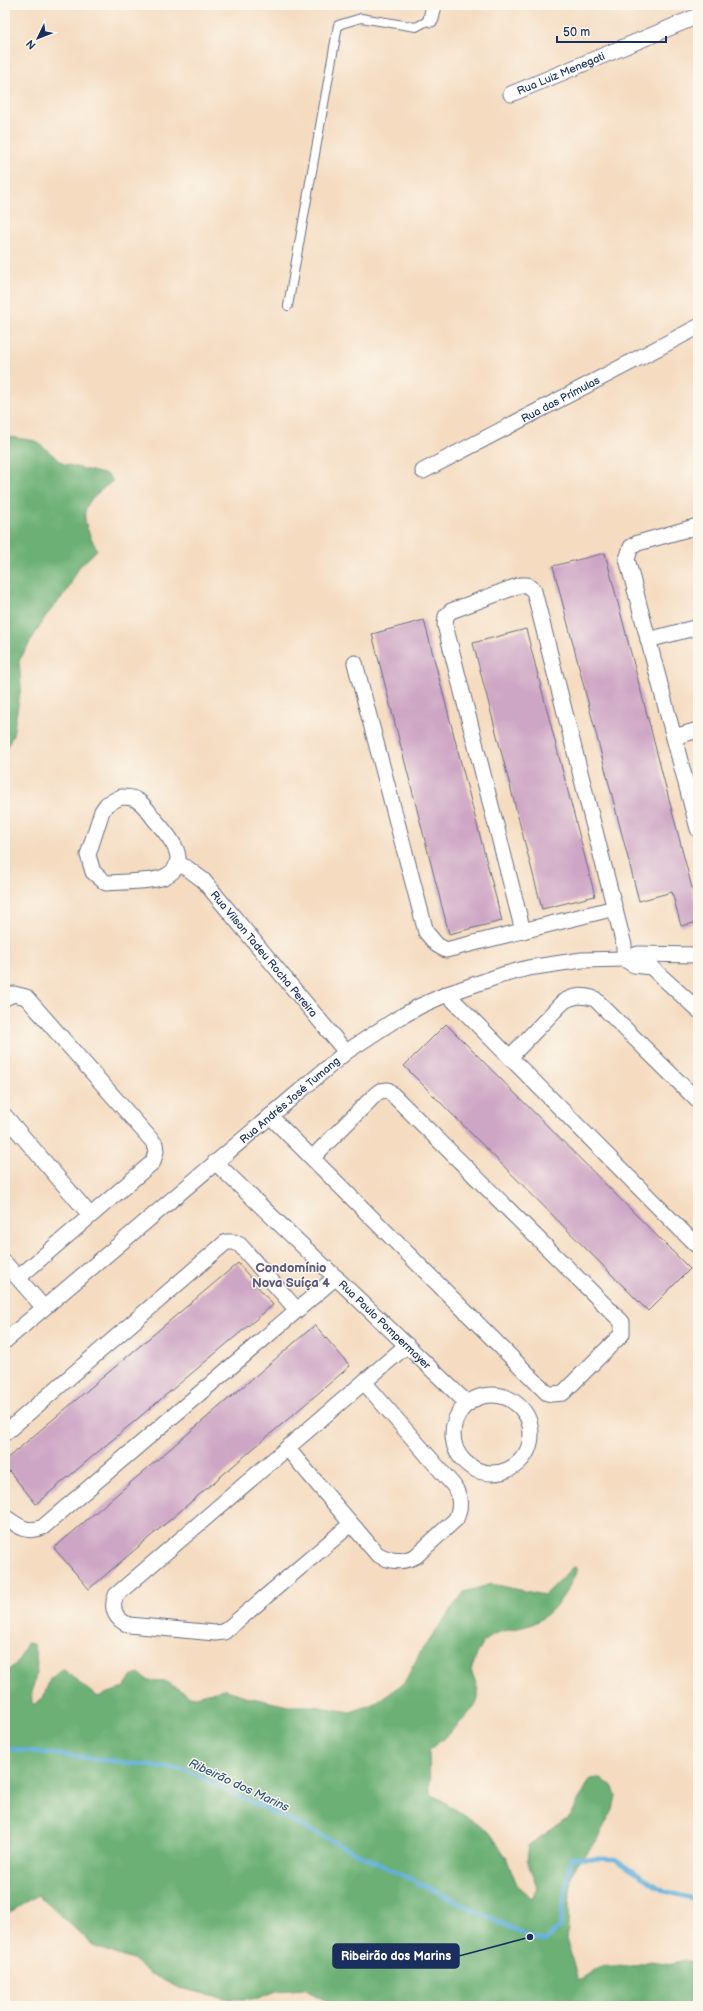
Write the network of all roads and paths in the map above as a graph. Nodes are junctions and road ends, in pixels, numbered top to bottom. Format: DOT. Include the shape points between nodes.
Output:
graph roads {
  1 [pos="433,12"];
  2 [pos="698,16"];
  3 [pos="511,94"];
  4 [pos="288,306"];
  5 [pos="698,327"];
  6 [pos="423,471"];
  7 [pos="698,526"];
  8 [pos="698,627"];
  9 [pos="648,640"];
  10 [pos="354,663"];
  11 [pos="698,730"];
  12 [pos="674,737"];
  13 [pos="698,829"];
  14 [pos="177,863"];
  15 [pos="615,908"];
  16 [pos="523,931"];
  17 [pos="698,955"];
  18 [pos="624,959"];
  19 [pos="447,994"];
  20 [pos="5,998"];
  21 [pos="698,1010"];
  22 [pos="346,1052"];
  23 [pos="510,1057"];
  24 [pos="698,1101"];
  25 [pos="5,1116"];
  26 [pos="270,1116"];
  27 [pos="312,1158"];
  28 [pos="215,1162"];
  29 [pos="90,1215"];
  30 [pos="698,1244"];
  31 [pos="5,1263"];
  32 [pos="336,1277"];
  33 [pos="18,1278"];
  34 [pos="44,1308"];
  35 [pos="297,1310"];
  36 [pos="5,1341"];
  37 [pos="407,1345"];
  38 [pos="364,1382"];
  39 [pos="468,1404"];
  40 [pos="5,1432"];
  41 [pos="286,1448"];
  42 [pos="5,1517"];
  43 [pos="351,1524"];
  1 -- 4 [label="lane" via="416,27 361,18 338,25"];
  2 -- 3 [label="street, Rua Luiz Menegati"];
  5 -- 6 [label="street, Rua das Prímulas"];
  7 -- 9 [label="street" via="638,543 628,551 627,559"];
  8 -- 9 [label="street"];
  9 -- 12 [label="street"];
  10 -- 16 [label="street" via="426,932 437,945 446,950"];
  11 -- 12 [label="street"];
  12 -- 13 [label="street"];
  14 -- 14 [label="street" via="174,842 140,802 121,797 107,804 102,811 88,855 93,872 98,878 106,883 162,878 174,870"];
  14 -- 22 [label="street, Rua Vilson Tadeu Rocha Pereira" via="203,880"];
  15 -- 16 [label="street"];
  15 -- 16 [label="street" via="534,590 520,584 451,611 446,616 445,624"];
  15 -- 18 [label="street" via="624,945"];
  17 -- 18 [label="street" via="638,954"];
  18 -- 19 [label="street, Rua Andrés José Tumang" via="582,960 528,968"];
  18 -- 21 [label="street" via="634,965 651,967"];
  19 -- 22 [label="street, Rua Andrés José Tumang" via="395,1020"];
  19 -- 23 [label="street"];
  20 -- 29 [label="street" via="14,994 26,997 155,1144 153,1162"];
  22 -- 26 [label="street, Rua Andrés José Tumang"];
  23 -- 24 [label="street" via="563,1002 574,996 588,996 595,999"];
  23 -- 30 [label="street"];
  25 -- 29 [label="street"];
  26 -- 27 [label="street"];
  26 -- 28 [label="street, Rua Andrés José Tumang"];
  27 -- 27 [label="street" via="547,1393 563,1393 622,1334 622,1322 388,1090 376,1094"];
  28 -- 32 [label="street, Rua Paulo Pompermayer"];
  28 -- 34 [label="street, Rua Andrés José Tumang"];
  29 -- 33 [label="street"];
  31 -- 33 [label="street"];
  32 -- 35 [label="street"];
  32 -- 37 [label="street, Rua Paulo Pompermayer"];
  33 -- 34 [label="street"];
  34 -- 36 [label="street, Rua Andrés José Tumang"];
  35 -- 40 [label="street" via="240,1245 226,1242"];
  35 -- 42 [label="street" via="43,1527 33,1530 21,1529"];
  37 -- 38 [label="street"];
  37 -- 39 [label="street, Rua Paulo Pompermayer"];
  38 -- 41 [label="street"];
  38 -- 43 [label="street" via="454,1486 460,1505 451,1525 416,1556 403,1561 390,1560 378,1554"];
  39 -- 39 [label="street" via="456,1418 454,1432 456,1446 466,1462 477,1469 491,1472 500,1472 517,1464 531,1440 529,1422 519,1406 507,1398 494,1395 476,1398"];
  41 -- 43 [label="street"];
  41 -- 43 [label="street" via="116,1595 113,1607 117,1617 130,1625 224,1632"];
}
